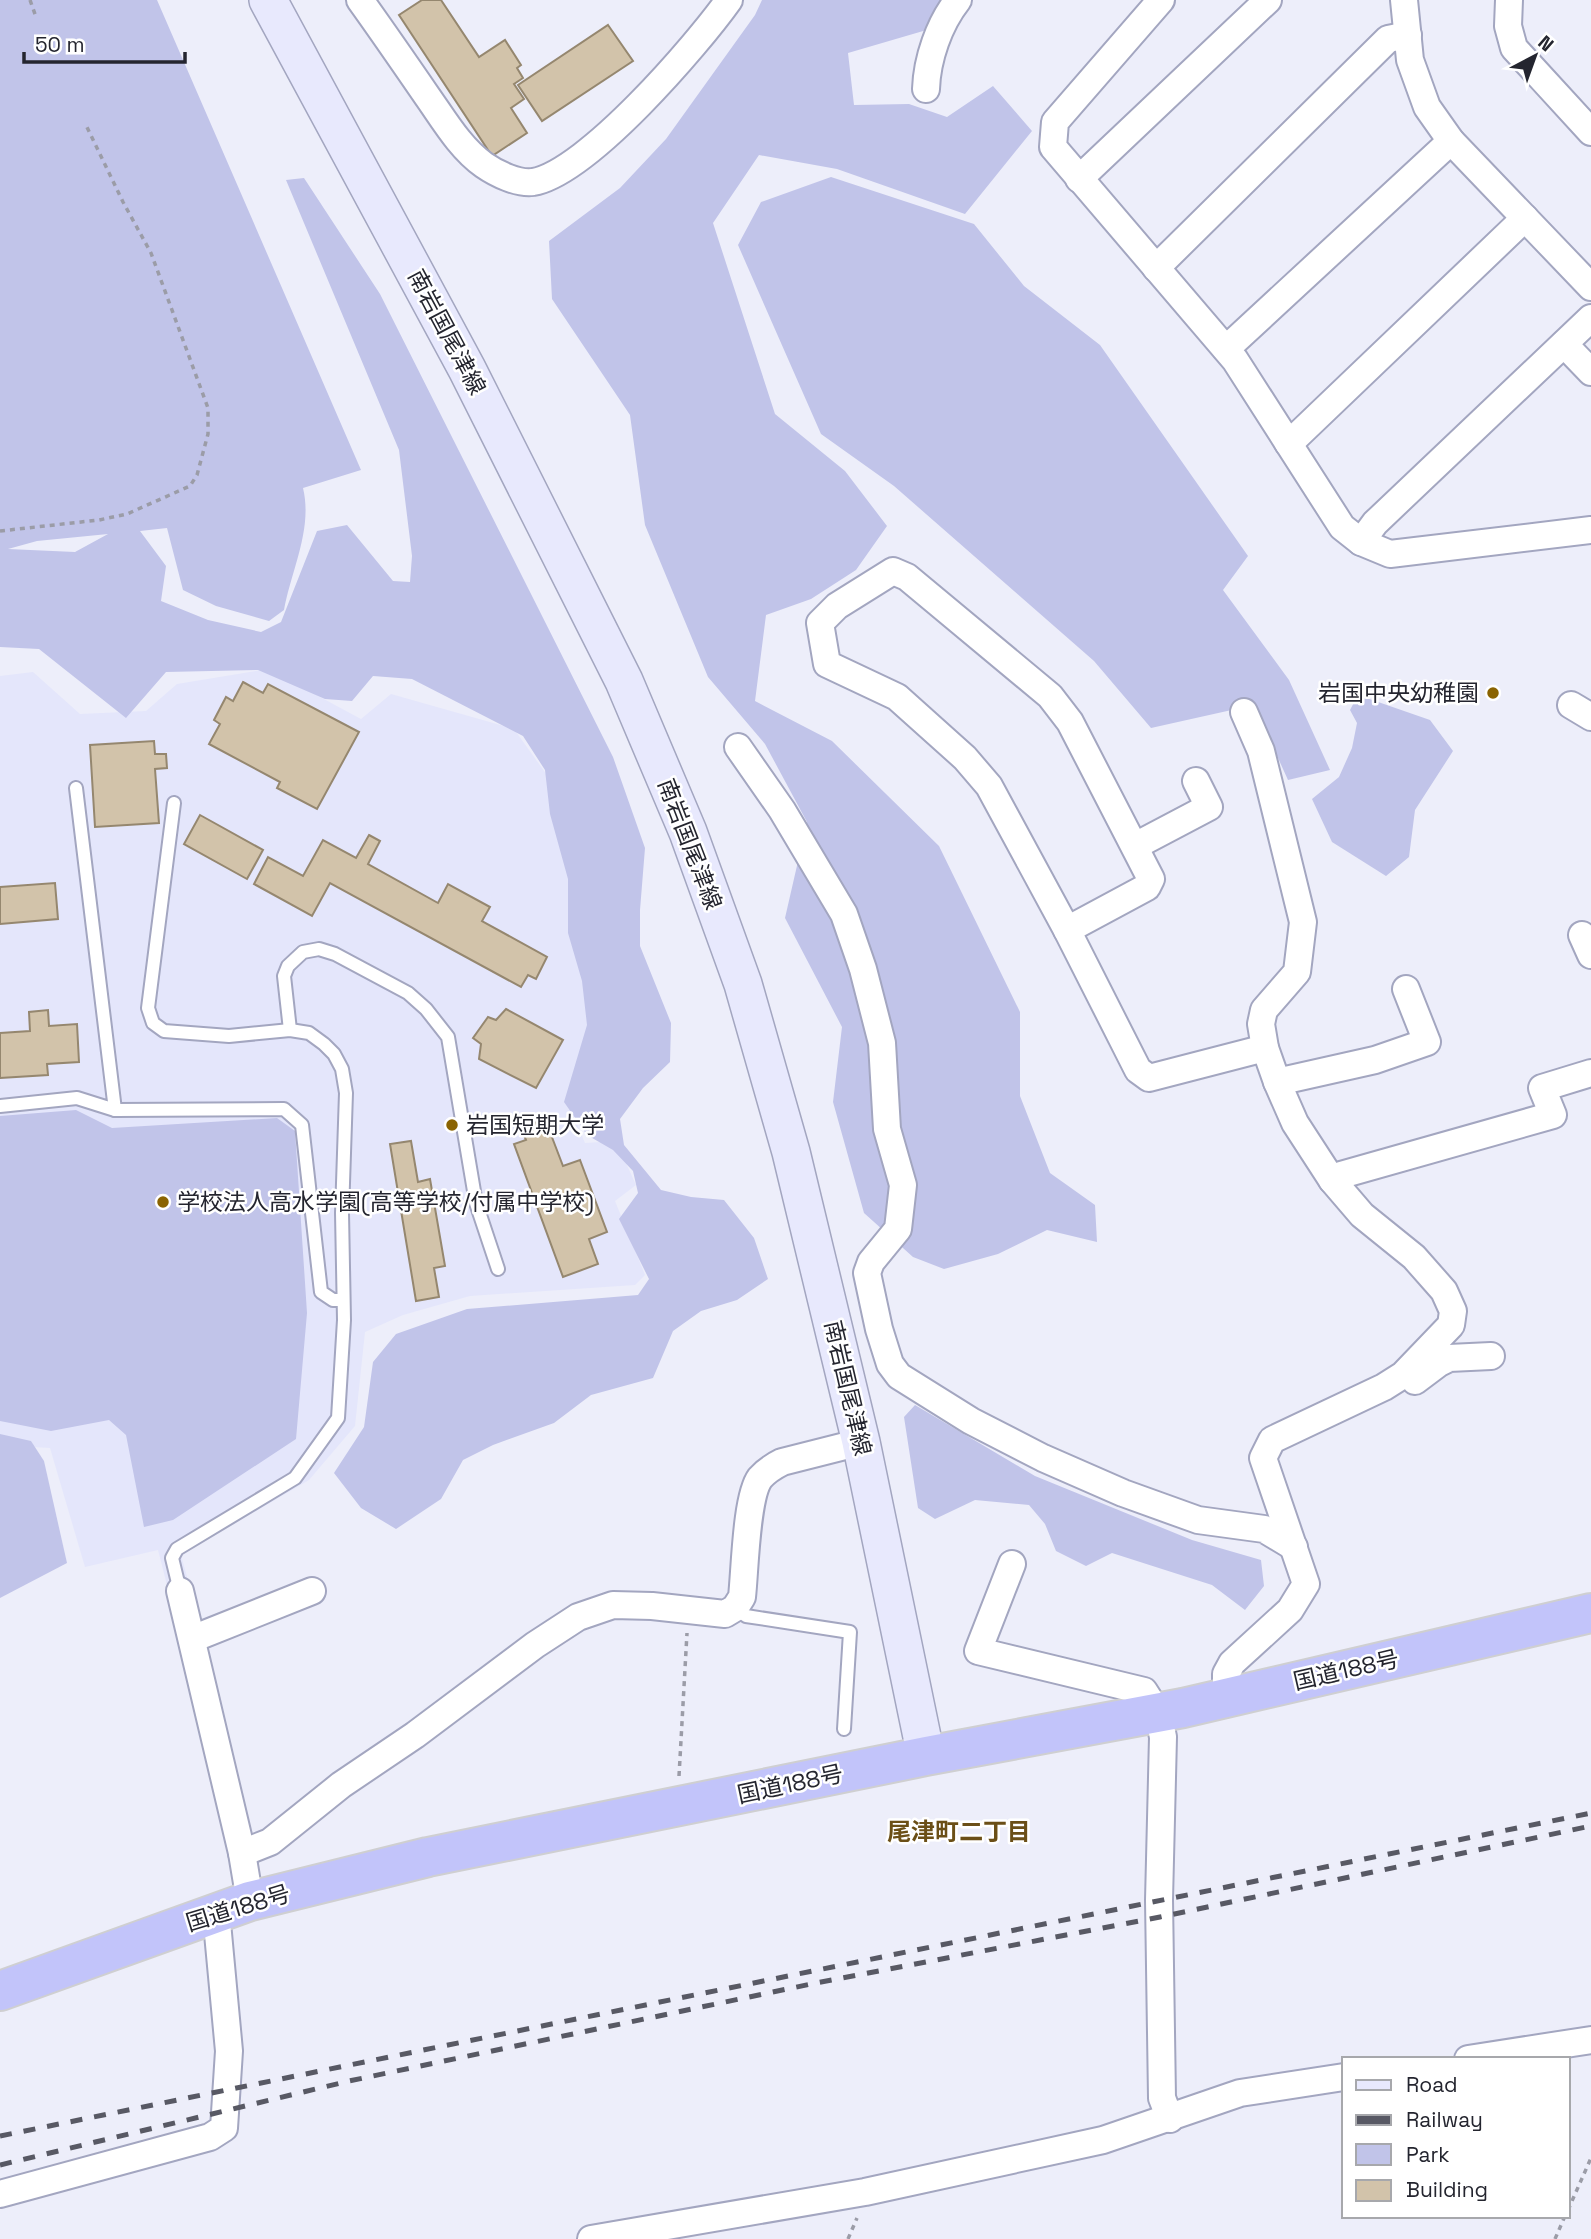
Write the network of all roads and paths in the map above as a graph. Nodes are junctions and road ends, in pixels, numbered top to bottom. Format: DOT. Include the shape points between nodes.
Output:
graph roads {
  1 [pos="30,0"];
  2 [pos="268,0"];
  3 [pos="360,0"];
  4 [pos="729,0"];
  5 [pos="958,0"];
  6 [pos="1161,0"];
  7 [pos="1268,0"];
  8 [pos="1404,0"];
  9 [pos="1509,0"];
  10 [pos="36,17"];
  11 [pos="1408,35"];
  12 [pos="926,89"];
  13 [pos="85,123"];
  14 [pos="1591,132"];
  15 [pos="1451,141"];
  16 [pos="1079,179"];
  17 [pos="1525,218"];
  18 [pos="1156,268"];
  19 [pos="1591,286"];
  20 [pos="1591,318"];
  21 [pos="1564,344"];
  22 [pos="1226,349"];
  23 [pos="1591,372"];
  24 [pos="1288,443"];
  25 [pos="1591,530"];
  26 [pos="0,531"];
  27 [pos="1361,542"];
  28 [pos="1244,712"];
  29 [pos="738,747"];
  30 [pos="1196,781"];
  31 [pos="76,788"];
  32 [pos="174,803"];
  33 [pos="1135,846"];
  34 [pos="1067,930"];
  35 [pos="1406,989"];
  36 [pos="290,1030"];
  37 [pos="1265,1048"];
  38 [pos="1591,1073"];
  39 [pos="1277,1082"];
  40 [pos="0,1105"];
  41 [pos="115,1110"];
  42 [pos="1332,1180"];
  43 [pos="498,1269"];
  44 [pos="343,1300"];
  45 [pos="1491,1356"];
  46 [pos="1384,1387"];
  47 [pos="861,1442"];
  48 [pos="1294,1547"];
  49 [pos="1012,1564"];
  50 [pos="180,1591"];
  51 [pos="312,1591"];
  52 [pos="735,1608"];
  53 [pos="688,1610"];
  54 [pos="1591,1613"];
  55 [pos="191,1639"];
  56 [pos="1226,1698"];
  57 [pos="1158,1713"];
  58 [pos="844,1729"];
  59 [pos="926,1756"];
  60 [pos="678,1807"];
  61 [pos="242,1853"];
  62 [pos="233,1907"];
  63 [pos="0,1991"];
  64 [pos="1591,2040"];
  65 [pos="1481,2057"];
  66 [pos="1342,2077"];
  67 [pos="1170,2119"];
  68 [pos="1591,2158"];
  69 [pos="0,2194"];
  70 [pos="1570,2205"];
  71 [pos="1564,2218"];
  72 [pos="591,2239"];
  73 [pos="1555,2239"];
  1 -- 10 [label="path"];
  2 -- 47 [label="main road, 南岩国尾津線" via="467,369 624,681 688,832 743,984 791,1152"];
  3 -- 4 [label="street" via="458,140 483,164 510,178 531,182 566,168 593,148 654,89"];
  5 -- 12 [label="street" via="946,16 927,71"];
  6 -- 16 [label="street" via="1055,122 1053,147"];
  7 -- 16 [label="street"];
  8 -- 11 [label="street"];
  9 -- 14 [label="street" via="1508,26 1514,48"];
  11 -- 15 [label="street" via="1410,60 1427,107"];
  11 -- 18 [label="street" via="1388,39"];
  13 -- 26 [label="path" via="151,253 208,408 208,434 190,486 127,514"];
  15 -- 17 [label="street"];
  15 -- 22 [label="street"];
  16 -- 18 [label="street"];
  17 -- 19 [label="street"];
  17 -- 24 [label="street"];
  18 -- 22 [label="street"];
  20 -- 21 [label="street"];
  21 -- 23 [label="street"];
  21 -- 27 [label="street" via="1375,523"];
  22 -- 24 [label="street"];
  24 -- 27 [label="street" via="1342,527"];
  25 -- 27 [label="street" via="1390,554"];
  28 -- 37 [label="street" via="1261,751 1303,922 1297,972 1264,1010"];
  29 -- 48 [label="street" via="844,914 876,1018 887,1129 903,1185 898,1229 867,1273 890,1364 899,1376 971,1421 1043,1458 1198,1520 1264,1529"];
  30 -- 33 [label="street" via="1209,807"];
  31 -- 41 [label="lane"];
  32 -- 36 [label="lane" via="148,1007 153,1023 164,1031 229,1036"];
  33 -- 34 [label="street" via="1151,879 1147,887"];
  33 -- 34 [label="street" via="1070,722 1051,696 907,577 893,571 837,606 820,623 827,664 897,696 989,786"];
  34 -- 37 [label="street" via="1138,1070 1149,1079"];
  35 -- 39 [label="street" via="1427,1042 1376,1060"];
  36 -- 43 [label="lane" via="284,976 303,952 319,948 408,993 426,1009 448,1037 476,1203"];
  36 -- 44 [label="lane" via="309,1033 324,1044 342,1069 346,1093"];
  37 -- 39 [label="street"];
  38 -- 42 [label="street" via="1542,1088 1553,1115"];
  39 -- 42 [label="street" via="1295,1123"];
  40 -- 41 [label="lane" via="77,1098"];
  41 -- 44 [label="lane" via="284,1109 302,1125 321,1292"];
  42 -- 46 [label="street" via="1362,1215 1414,1257 1444,1291 1453,1311 1451,1325 1403,1375"];
  44 -- 50 [label="lane" via="338,1418 295,1478 177,1549 172,1558"];
  45 -- 46 [label="street" via="1449,1358 1398,1390"];
  46 -- 48 [label="street" via="1272,1440 1263,1458"];
  47 -- 52 [label="street" via="782,1462 759,1479 752,1499 742,1597"];
  47 -- 59 [label="main road, 南岩国尾津線"];
  48 -- 56 [label="street" via="1306,1584 1290,1610 1232,1662 1226,1674"];
  49 -- 57 [label="street" via="978,1651 1144,1691"];
  50 -- 55 [label="street"];
  51 -- 55 [label="street"];
  52 -- 53 [label="street" via="725,1614"];
  52 -- 58 [label="lane" via="746,1616 850,1632"];
  53 -- 60 [label="path"];
  53 -- 61 [label="street" via="613,1605 578,1617 341,1785 270,1842"];
  54 -- 56 [label="highway, 国道188号"];
  55 -- 61 [label="street"];
  56 -- 57 [label="highway, 国道188号"];
  57 -- 59 [label="highway, 国道188号"];
  57 -- 67 [label="street" via="1163,1737 1162,2098"];
  59 -- 60 [label="highway, 国道188号"];
  60 -- 62 [label="highway, 国道188号" via="428,1857"];
  61 -- 62 [label="street"];
  62 -- 63 [label="highway, 国道188号"];
  62 -- 69 [label="street" via="224,2128 209,2137"];
  64 -- 65 [label="street"];
  66 -- 67 [label="street" via="1240,2093"];
  67 -- 72 [label="street" via="1102,2140 865,2192"];
  68 -- 70 [label="path"];
  71 -- 73 [label="path"];
}
